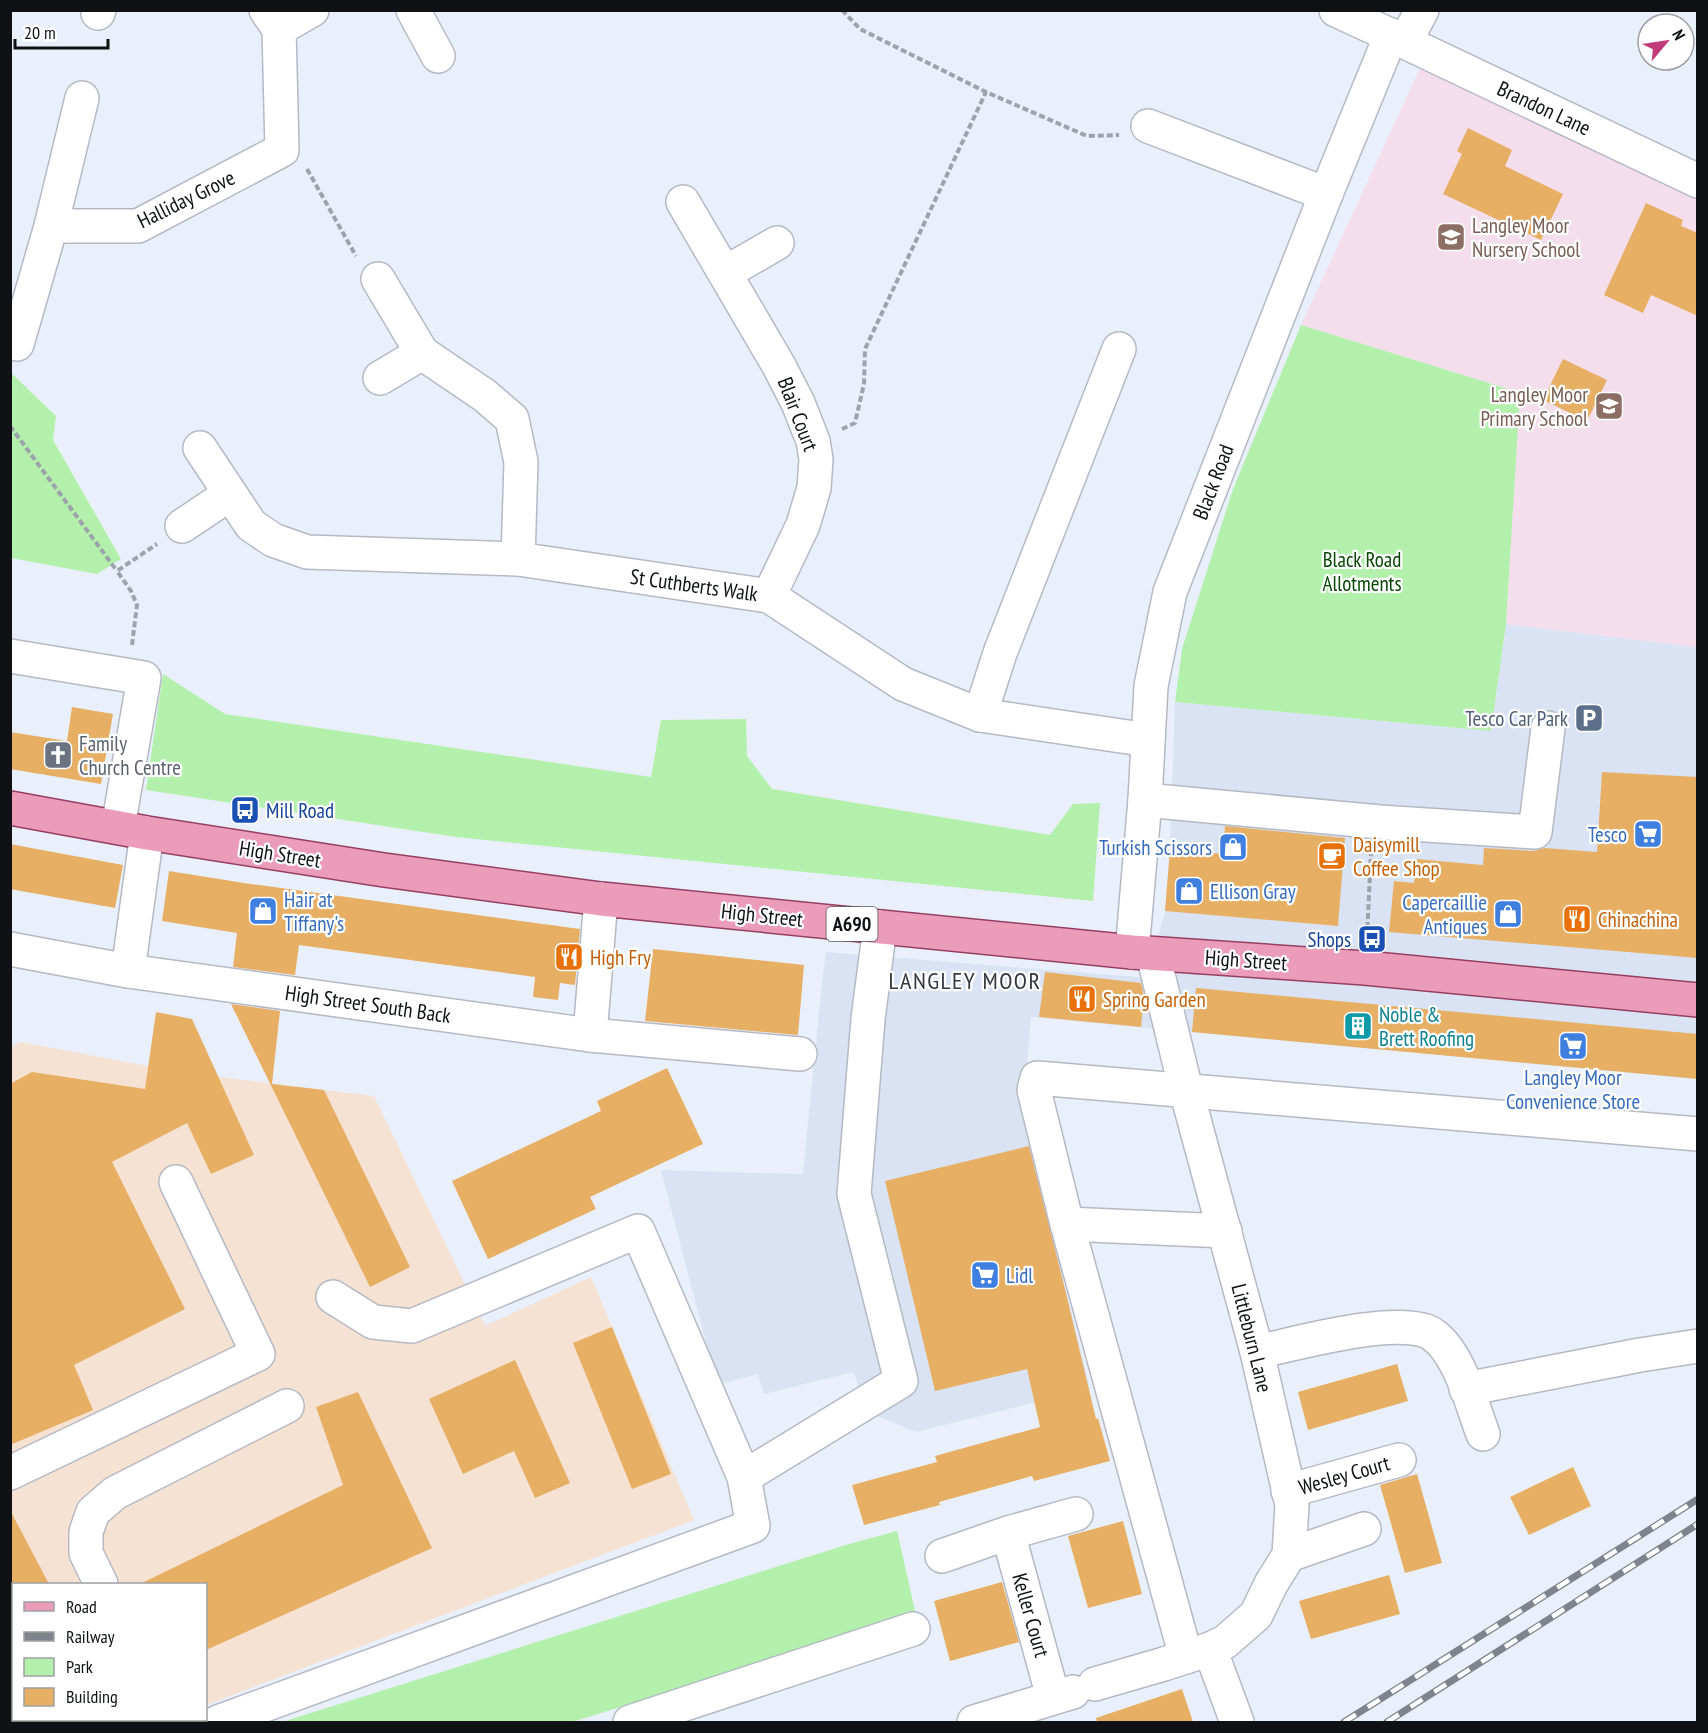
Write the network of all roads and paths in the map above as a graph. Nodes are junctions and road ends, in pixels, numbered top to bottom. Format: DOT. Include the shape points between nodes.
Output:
graph roads {
  1 [pos="312,10"];
  2 [pos="413,10"];
  3 [pos="842,10"];
  4 [pos="1336,10"];
  5 [pos="1422,10"];
  6 [pos="273,20"];
  7 [pos="1398,38"];
  8 [pos="438,56"];
  9 [pos="986,92"];
  10 [pos="82,98"];
  11 [pos="1148,126"];
  12 [pos="282,150"];
  13 [pos="1698,181"];
  14 [pos="1326,194"];
  15 [pos="683,202"];
  16 [pos="51,226"];
  17 [pos="777,243"];
  18 [pos="724,273"];
  19 [pos="378,279"];
  20 [pos="17,344"];
  21 [pos="1119,349"];
  22 [pos="422,352"];
  23 [pos="380,378"];
  24 [pos="10,426"];
  25 [pos="813,441"];
  26 [pos="200,448"];
  27 [pos="230,494"];
  28 [pos="182,526"];
  29 [pos="518,559"];
  30 [pos="117,571"];
  31 [pos="769,596"];
  32 [pos="10,656"];
  33 [pos="129,675"];
  34 [pos="980,715"];
  35 [pos="1548,728"];
  36 [pos="1148,740"];
  37 [pos="1145,800"];
  38 [pos="10,808"];
  39 [pos="1373,821"];
  40 [pos="132,830"];
  41 [pos="601,899"];
  42 [pos="880,927"];
  43 [pos="10,949"];
  44 [pos="1143,953"];
  45 [pos="1365,968"];
  46 [pos="128,971"];
  47 [pos="1698,1000"];
  48 [pos="590,1035"];
  49 [pos="800,1054"];
  50 [pos="1186,1090"];
  51 [pos="1698,1134"];
  52 [pos="176,1182"];
  53 [pos="1067,1224"];
  54 [pos="1225,1231"];
  55 [pos="333,1298"];
  56 [pos="1698,1346"];
  57 [pos="1257,1352"];
  58 [pos="1466,1389"];
  59 [pos="287,1406"];
  60 [pos="1484,1434"];
  61 [pos="1399,1460"];
  62 [pos="10,1473"];
  63 [pos="744,1477"];
  64 [pos="1288,1491"];
  65 [pos="1076,1515"];
  66 [pos="1364,1529"];
  67 [pos="1008,1533"];
  68 [pos="1289,1555"];
  69 [pos="942,1556"];
  70 [pos="101,1583"];
  71 [pos="913,1629"];
  72 [pos="1186,1656"];
  73 [pos="1074,1691"];
  74 [pos="218,1722"];
  75 [pos="630,1722"];
  76 [pos="974,1722"];
  77 [pos="1237,1722"];
  1 -- 6 [label="street"];
  2 -- 8 [label="street"];
  3 -- 9 [label="path" via="860,29"];
  4 -- 7 [label="street, Brandon Lane"];
  5 -- 7 [label="street, Black Road"];
  6 -- 12 [label="street"];
  7 -- 13 [label="street, Brandon Lane"];
  7 -- 14 [label="street, Black Road"];
  9 -- 11 [label="path" via="1087,136 1135,134"];
  9 -- 25 [label="path" via="865,349 864,384 855,423"];
  10 -- 16 [label="street"];
  11 -- 14 [label="street"];
  12 -- 16 [label="street, Halliday Grove" via="138,226"];
  12 -- 19 [label="path" via="307,169 359,261"];
  14 -- 36 [label="street, Black Road" via="1170,592 1151,686"];
  15 -- 18 [label="street, Blair Court"];
  16 -- 20 [label="street"];
  17 -- 18 [label="street"];
  18 -- 25 [label="street, Blair Court" via="779,366"];
  19 -- 22 [label="street"];
  21 -- 34 [label="street" via="1004,642"];
  22 -- 23 [label="street"];
  22 -- 29 [label="street" via="512,419 522,462"];
  24 -- 30 [label="path"];
  25 -- 31 [label="street, Blair Court" via="814,488 803,525"];
  26 -- 27 [label="street, St Cuthberts Walk"];
  27 -- 28 [label="street"];
  27 -- 29 [label="street, St Cuthberts Walk" via="251,525 273,540 307,552"];
  28 -- 30 [label="path"];
  29 -- 31 [label="street, St Cuthberts Walk"];
  30 -- 33 [label="path" via="137,605"];
  31 -- 34 [label="street, St Cuthberts Walk" via="903,684"];
  32 -- 33 [label="street"];
  33 -- 40 [label="street" via="144,678"];
  34 -- 36 [label="street, St Cuthberts Walk"];
  35 -- 39 [label="street" via="1536,832"];
  36 -- 37 [label="street, Black Road"];
  37 -- 39 [label="street"];
  37 -- 44 [label="street, Black Road"];
  38 -- 40 [label="main road, High Street / A690"];
  39 -- 45 [label="path"];
  40 -- 41 [label="main road, High Street / A690"];
  40 -- 46 [label="street"];
  41 -- 42 [label="main road, High Street / A690"];
  41 -- 48 [label="street"];
  42 -- 44 [label="main road, High Street / A690"];
  42 -- 63 [label="street" via="868,1019 854,1194 901,1381"];
  43 -- 46 [label="street, High Street South Back"];
  44 -- 45 [label="main road, High Street / A690"];
  44 -- 50 [label="street, Littleburn Lane"];
  45 -- 47 [label="main road, High Street / A690"];
  46 -- 48 [label="street, High Street South Back"];
  48 -- 49 [label="street, High Street South Back"];
  50 -- 51 [label="street"];
  50 -- 53 [label="street" via="1037,1078 1034,1090"];
  50 -- 54 [label="street, Littleburn Lane"];
  52 -- 62 [label="street" via="258,1354"];
  53 -- 54 [label="street"];
  53 -- 72 [label="street"];
  54 -- 57 [label="street, Littleburn Lane"];
  55 -- 63 [label="street" via="373,1322 412,1326 639,1231"];
  56 -- 58 [label="street"];
  57 -- 58 [label="street" via="1340,1334 1415,1328 1429,1332 1444,1345"];
  57 -- 64 [label="street, Littleburn Lane"];
  58 -- 60 [label="street"];
  59 -- 70 [label="street" via="116,1493 93,1512 86,1532 86,1553"];
  61 -- 64 [label="street, Wesley Court"];
  63 -- 74 [label="street" via="753,1526"];
  64 -- 68 [label="street, Littleburn Lane" via="1292,1505"];
  65 -- 67 [label="street"];
  66 -- 68 [label="street"];
  67 -- 69 [label="street"];
  67 -- 73 [label="street, Keller Court"];
  68 -- 72 [label="street, Littleburn Lane" via="1256,1616 1224,1642"];
  71 -- 75 [label="street"];
  72 -- 73 [label="street"];
  72 -- 77 [label="street"];
  73 -- 76 [label="street"];
}
